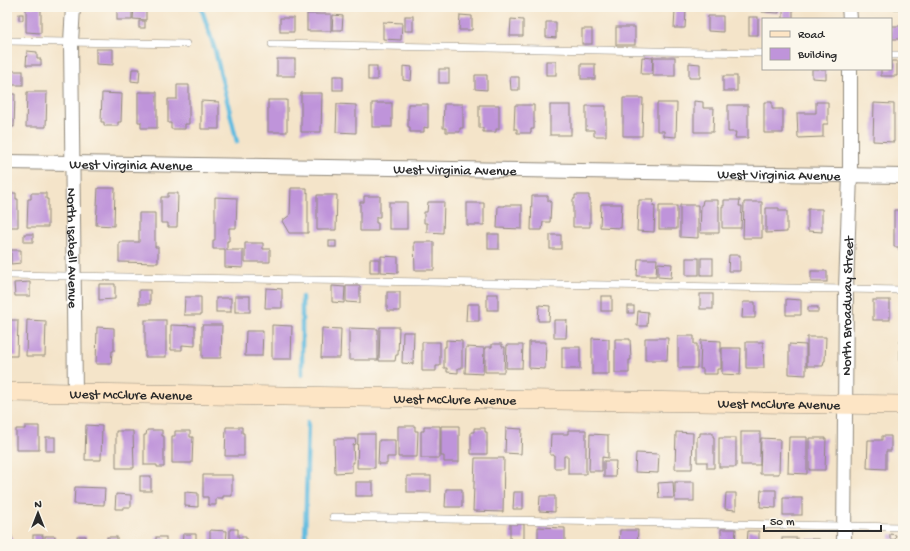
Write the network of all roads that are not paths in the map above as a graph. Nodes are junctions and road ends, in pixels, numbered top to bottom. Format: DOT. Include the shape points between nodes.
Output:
graph roads {
  1 [pos="73,7"];
  2 [pos="849,7"];
  3 [pos="850,18"];
  4 [pos="7,41"];
  5 [pos="71,42"];
  6 [pos="186,44"];
  7 [pos="272,44"];
  8 [pos="762,53"];
  9 [pos="892,55"];
  10 [pos="903,55"];
  11 [pos="850,70"];
  12 [pos="7,162"];
  13 [pos="73,163"];
  14 [pos="850,175"];
  15 [pos="903,176"];
  16 [pos="7,275"];
  17 [pos="73,276"];
  18 [pos="846,289"];
  19 [pos="903,290"];
  20 [pos="7,392"];
  21 [pos="75,393"];
  22 [pos="845,404"];
  23 [pos="903,405"];
  24 [pos="333,516"];
  25 [pos="844,526"];
  26 [pos="903,527"];
  27 [pos="844,544"];
  1 -- 5 [label="street, North Isabell Avenue"];
  2 -- 3 [label="street"];
  4 -- 5 [label="lane"];
  5 -- 6 [label="lane"];
  5 -- 13 [label="street, North Isabell Avenue"];
  7 -- 8 [label="lane"];
  9 -- 10 [label="lane"];
  11 -- 14 [label="street, North Broadway Street"];
  12 -- 13 [label="street, West Virginia Avenue"];
  13 -- 14 [label="street, West Virginia Avenue"];
  13 -- 17 [label="street, North Isabell Avenue"];
  14 -- 15 [label="street, West Virginia Avenue"];
  14 -- 18 [label="street, North Broadway Street"];
  16 -- 17 [label="lane"];
  17 -- 18 [label="lane"];
  17 -- 21 [label="street, North Isabell Avenue"];
  18 -- 19 [label="lane"];
  18 -- 22 [label="street, North Broadway Street"];
  20 -- 21 [label="street, West McClure Avenue"];
  21 -- 22 [label="street, West McClure Avenue"];
  22 -- 23 [label="street, West McClure Avenue"];
  22 -- 25 [label="street, North Broadway Street"];
  24 -- 25 [label="lane"];
  25 -- 26 [label="lane"];
  25 -- 27 [label="street, North Broadway Street"];
}
